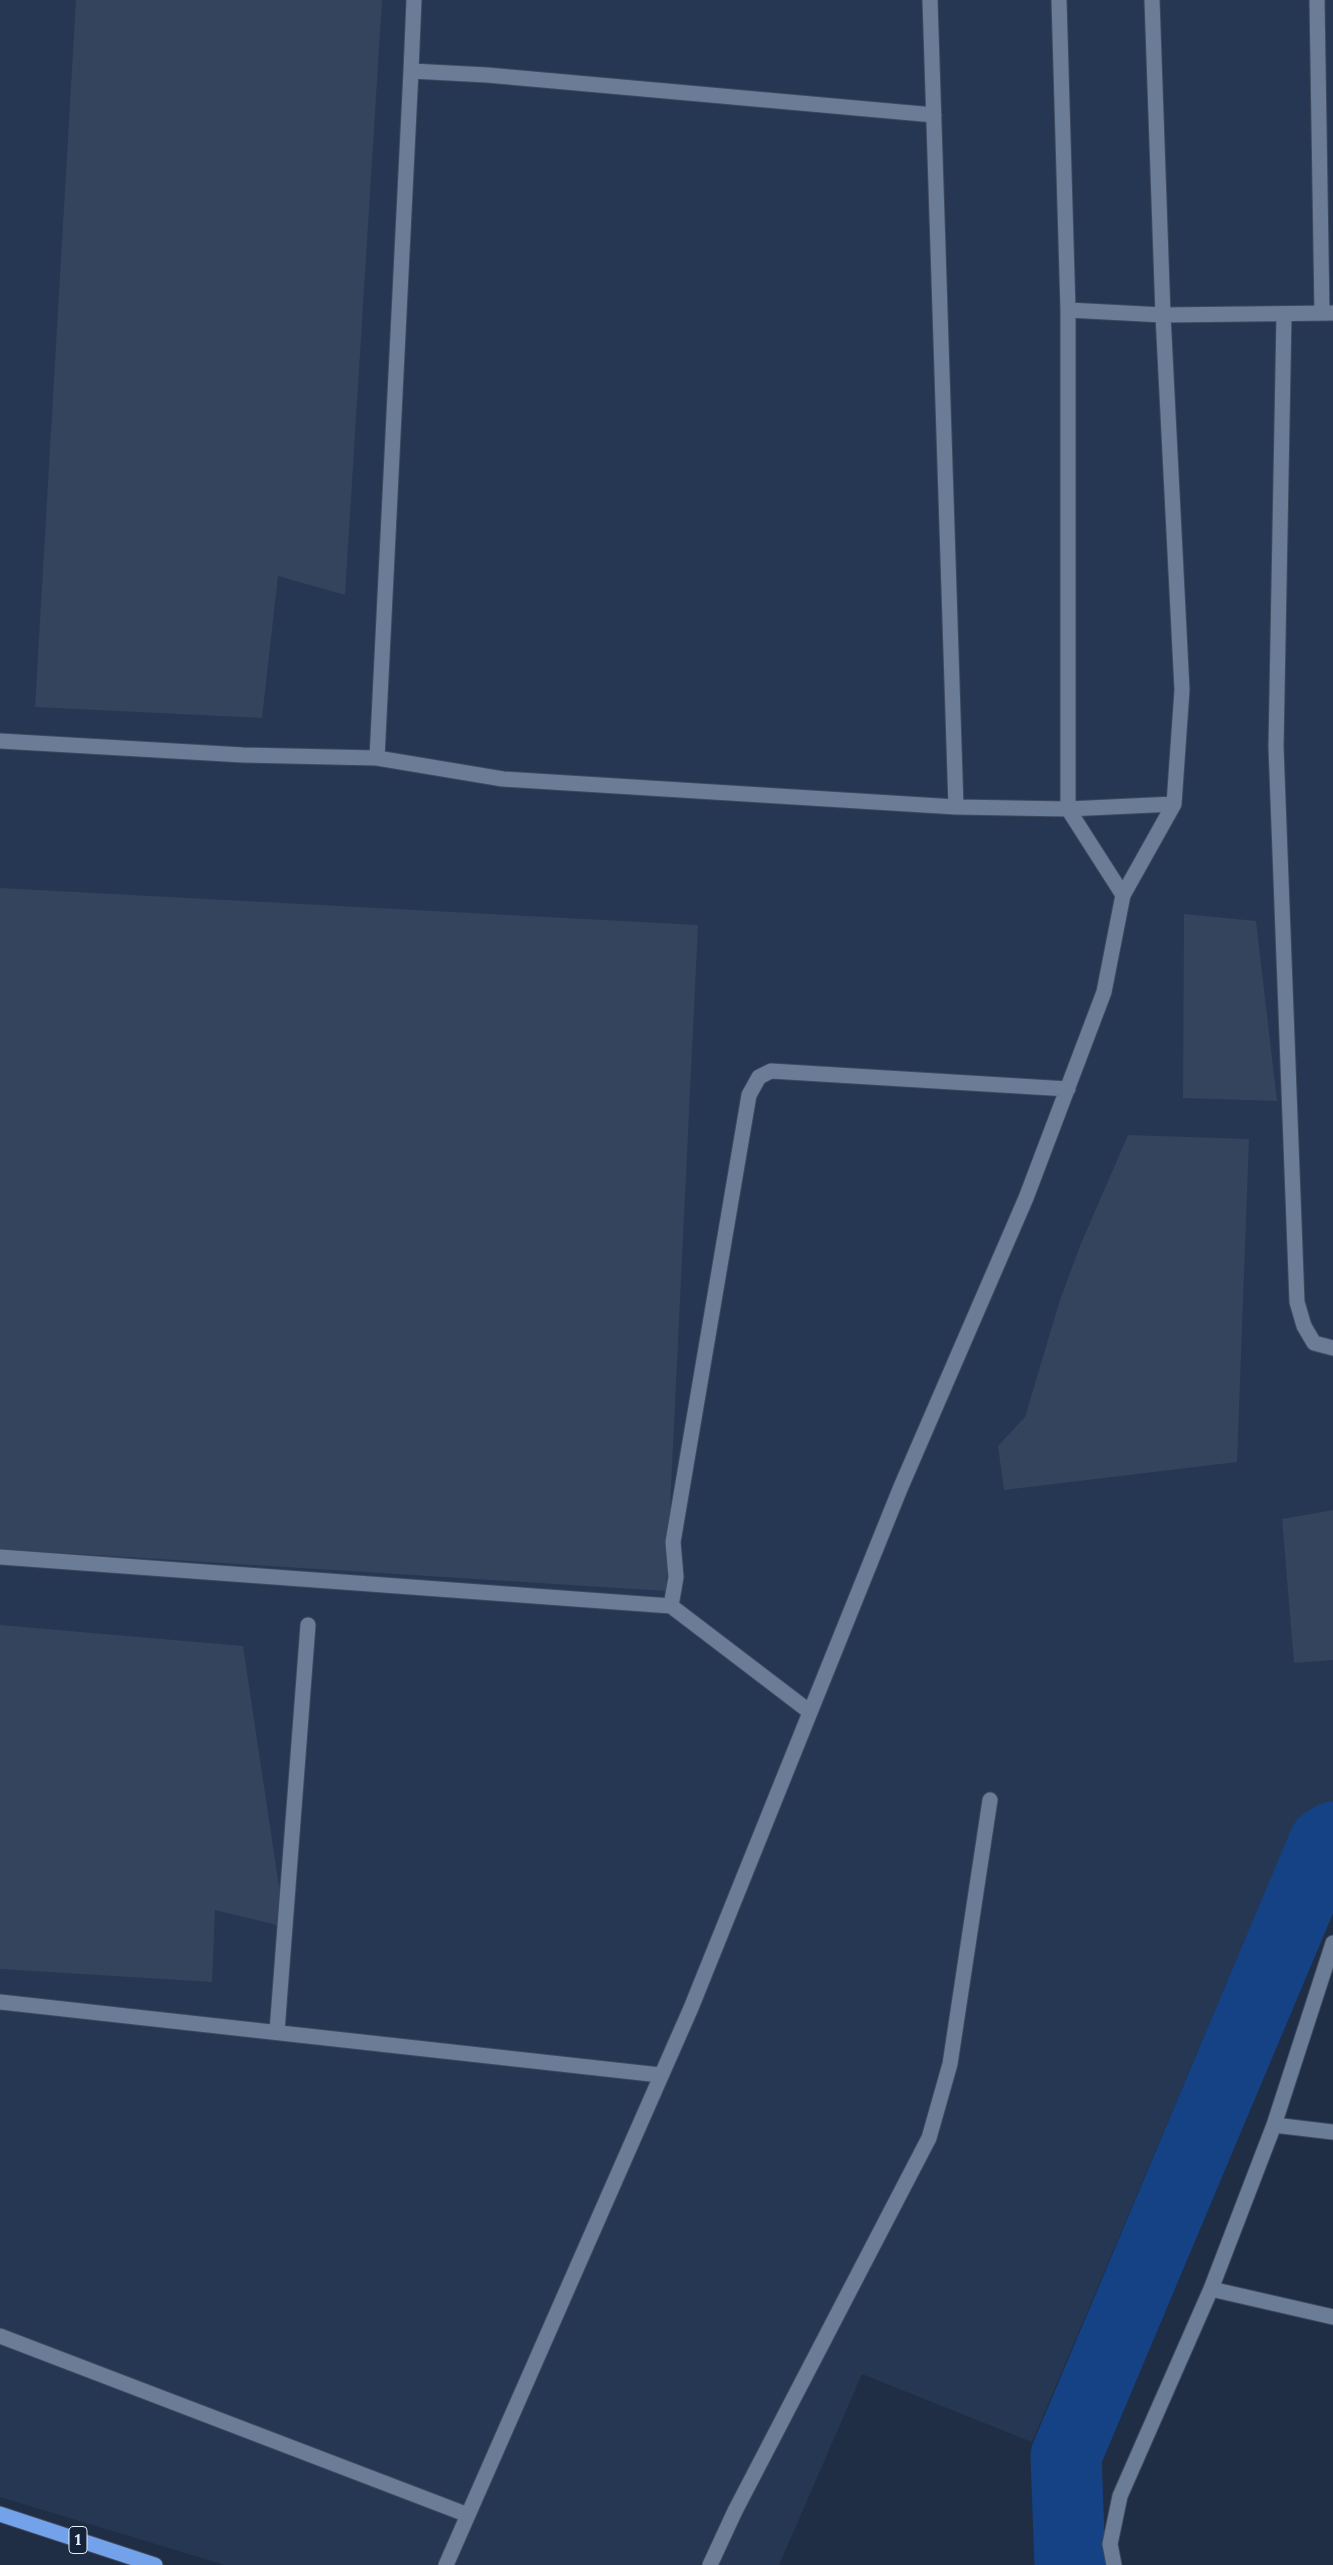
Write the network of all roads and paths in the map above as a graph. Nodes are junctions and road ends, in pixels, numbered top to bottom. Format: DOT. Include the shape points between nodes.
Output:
graph roads {
  1 [pos="414,0"];
  2 [pos="930,0"];
  3 [pos="1059,0"];
  4 [pos="1152,0"];
  5 [pos="1317,0"];
  6 [pos="411,71"];
  7 [pos="934,115"];
  8 [pos="1068,310"];
  9 [pos="1327,313"];
  10 [pos="1163,315"];
  11 [pos="1284,315"];
  12 [pos="0,741"];
  13 [pos="377,758"];
  14 [pos="1174,804"];
  15 [pos="956,807"];
  16 [pos="1068,809"];
  17 [pos="1123,895"];
  18 [pos="1068,1089"];
  19 [pos="1333,1348"];
  20 [pos="0,1557"];
  21 [pos="672,1606"];
  22 [pos="308,1625"];
  23 [pos="810,1712"];
  24 [pos="990,1800"];
  25 [pos="1333,1943"];
  26 [pos="0,2002"];
  27 [pos="277,2031"];
  28 [pos="660,2075"];
  29 [pos="1274,2125"];
  30 [pos="1333,2132"];
  31 [pos="1211,2289"];
  32 [pos="1333,2317"];
  33 [pos="0,2336"];
  34 [pos="0,2514"];
  35 [pos="468,2515"];
  36 [pos="155,2565"];
  37 [pos="446,2565"];
  38 [pos="710,2565"];
  39 [pos="1114,2565"];
  1 -- 6 [label="street"];
  2 -- 7 [label="street"];
  3 -- 8 [label="street"];
  4 -- 10 [label="street"];
  5 -- 9 [label="street"];
  6 -- 7 [label="street"];
  6 -- 13 [label="street"];
  7 -- 15 [label="street"];
  8 -- 10 [label="street"];
  8 -- 16 [label="street"];
  9 -- 11 [label="street"];
  10 -- 11 [label="street"];
  10 -- 14 [label="street" via="1182,690"];
  11 -- 19 [label="street" via="1276,747 1297,1302 1304,1326 1314,1343"];
  12 -- 13 [label="street" via="242,755"];
  13 -- 15 [label="street" via="503,780"];
  14 -- 16 [label="street"];
  14 -- 17 [label="street"];
  15 -- 16 [label="street"];
  16 -- 17 [label="street"];
  17 -- 18 [label="street" via="1104,992"];
  18 -- 21 [label="street" via="771,1071 759,1077 749,1094 673,1542 676,1577"];
  18 -- 23 [label="street" via="1026,1198 900,1489"];
  20 -- 21 [label="street"];
  21 -- 23 [label="street"];
  22 -- 27 [label="street"];
  23 -- 28 [label="street" via="692,2008"];
  24 -- 38 [label="street" via="950,2064 929,2138"];
  25 -- 29 [label="street"];
  26 -- 27 [label="street"];
  27 -- 28 [label="street"];
  28 -- 35 [label="street"];
  29 -- 30 [label="street"];
  29 -- 31 [label="street"];
  31 -- 32 [label="street"];
  31 -- 39 [label="street" via="1120,2496 1110,2544"];
  33 -- 35 [label="street"];
  34 -- 36 [label="highway, 1"];
  35 -- 37 [label="street"];
}
